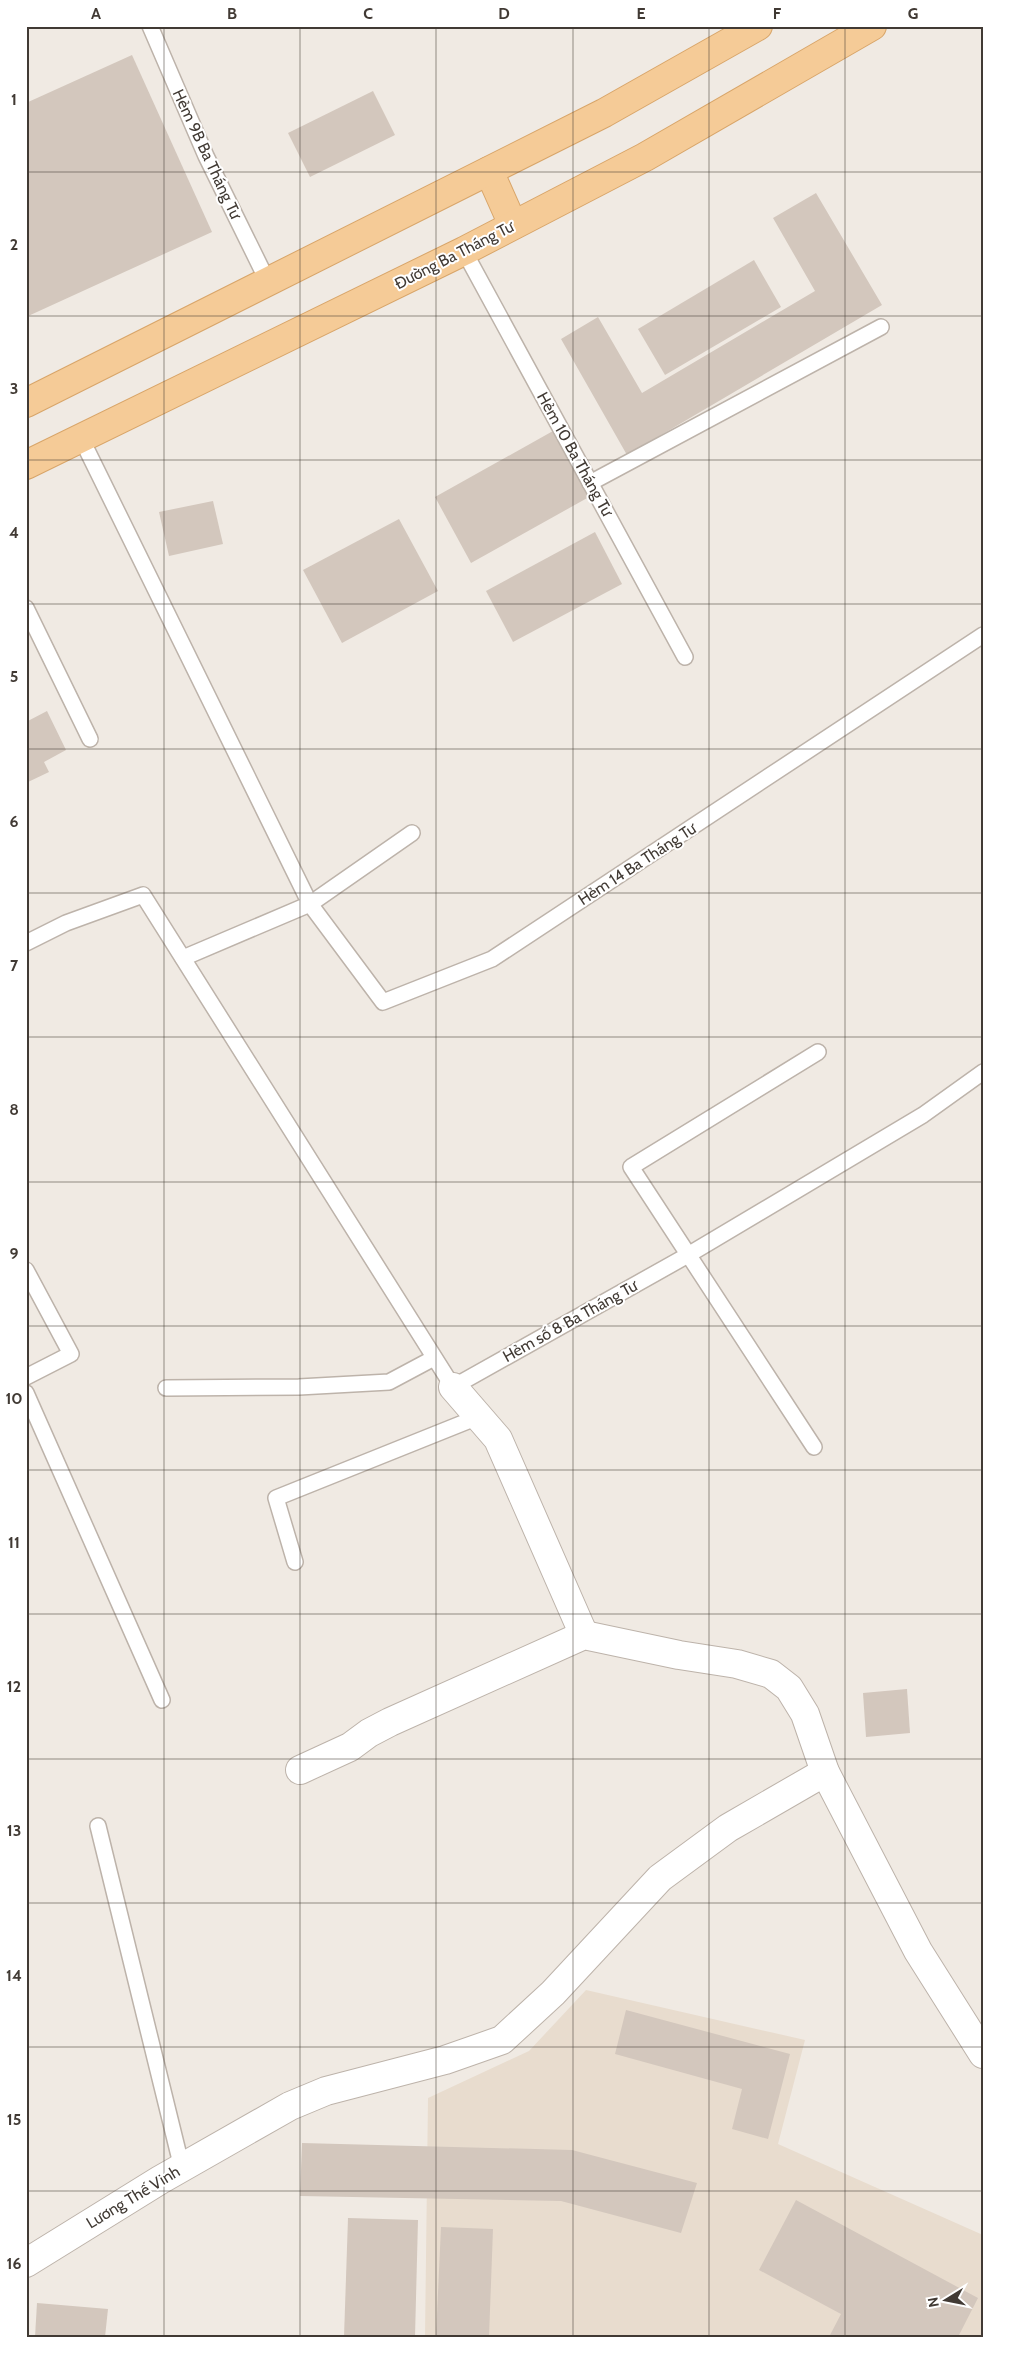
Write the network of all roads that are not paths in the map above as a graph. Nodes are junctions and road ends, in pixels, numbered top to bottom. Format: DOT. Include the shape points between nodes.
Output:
graph roads {
  1 [pos="150,26"];
  2 [pos="758,26"];
  3 [pos="872,26"];
  4 [pos="489,171"];
  5 [pos="514,225"];
  6 [pos="464,251"];
  7 [pos="267,280"];
  8 [pos="882,327"];
  9 [pos="26,403"];
  10 [pos="81,438"];
  11 [pos="26,464"];
  12 [pos="590,482"];
  13 [pos="26,608"];
  14 [pos="983,635"];
  15 [pos="686,657"];
  16 [pos="90,738"];
  17 [pos="412,833"];
  18 [pos="310,904"];
  19 [pos="26,944"];
  20 [pos="183,958"];
  21 [pos="818,1052"];
  22 [pos="983,1072"];
  23 [pos="688,1255"];
  24 [pos="26,1270"];
  25 [pos="434,1358"];
  26 [pos="26,1377"];
  27 [pos="453,1387"];
  28 [pos="166,1388"];
  29 [pos="26,1394"];
  30 [pos="478,1417"];
  31 [pos="814,1447"];
  32 [pos="295,1562"];
  33 [pos="584,1635"];
  34 [pos="162,1700"];
  35 [pos="300,1770"];
  36 [pos="825,1772"];
  37 [pos="98,1826"];
  38 [pos="983,2054"];
  39 [pos="182,2168"];
  40 [pos="26,2263"];
  1 -- 7 [label="lane, Hẻm 9B Ba Tháng Tư" via="206,156"];
  2 -- 4 [label="main road" via="604,113"];
  3 -- 5 [label="main road, Đường Ba Tháng Tư" via="645,157"];
  4 -- 5 [label="main road"];
  4 -- 7 [label="main road"];
  5 -- 6 [label="main road, Đường Ba Tháng Tư"];
  6 -- 10 [label="main road, Đường Ba Tháng Tư"];
  6 -- 12 [label="lane, Hẻm 10 Ba Tháng Tư"];
  7 -- 9 [label="main road"];
  8 -- 12 [label="lane"];
  10 -- 11 [label="main road, Đường Ba Tháng Tư"];
  10 -- 18 [label="lane"];
  12 -- 15 [label="lane, Hẻm 10 Ba Tháng Tư"];
  13 -- 16 [label="lane"];
  14 -- 18 [label="lane, Hẻm 14 Ba Tháng Tư" via="492,959 474,967 383,1002"];
  17 -- 18 [label="lane"];
  18 -- 20 [label="lane"];
  19 -- 20 [label="lane" via="66,923 143,895"];
  20 -- 25 [label="lane"];
  21 -- 23 [label="lane" via="631,1168"];
  22 -- 23 [label="lane, Hẻm số 8 Ba Tháng Tư" via="923,1115"];
  23 -- 27 [label="lane, Hẻm số 8 Ba Tháng Tư"];
  23 -- 31 [label="lane"];
  24 -- 26 [label="lane" via="70,1354"];
  25 -- 27 [label="lane"];
  25 -- 28 [label="lane" via="389,1382 299,1387"];
  27 -- 30 [label="street"];
  29 -- 34 [label="lane"];
  30 -- 32 [label="lane" via="276,1498"];
  30 -- 33 [label="street" via="498,1440"];
  33 -- 35 [label="street" via="390,1722 350,1747"];
  33 -- 36 [label="street" via="737,1664 771,1674 789,1688 805,1714"];
  36 -- 38 [label="street" via="918,1951"];
  36 -- 39 [label="street, Lương Thế Vinh" via="728,1828 660,1878 553,1992 502,2040 446,2060 326,2091 290,2106"];
  37 -- 39 [label="lane"];
  39 -- 40 [label="street, Lương Thế Vinh"];
}
